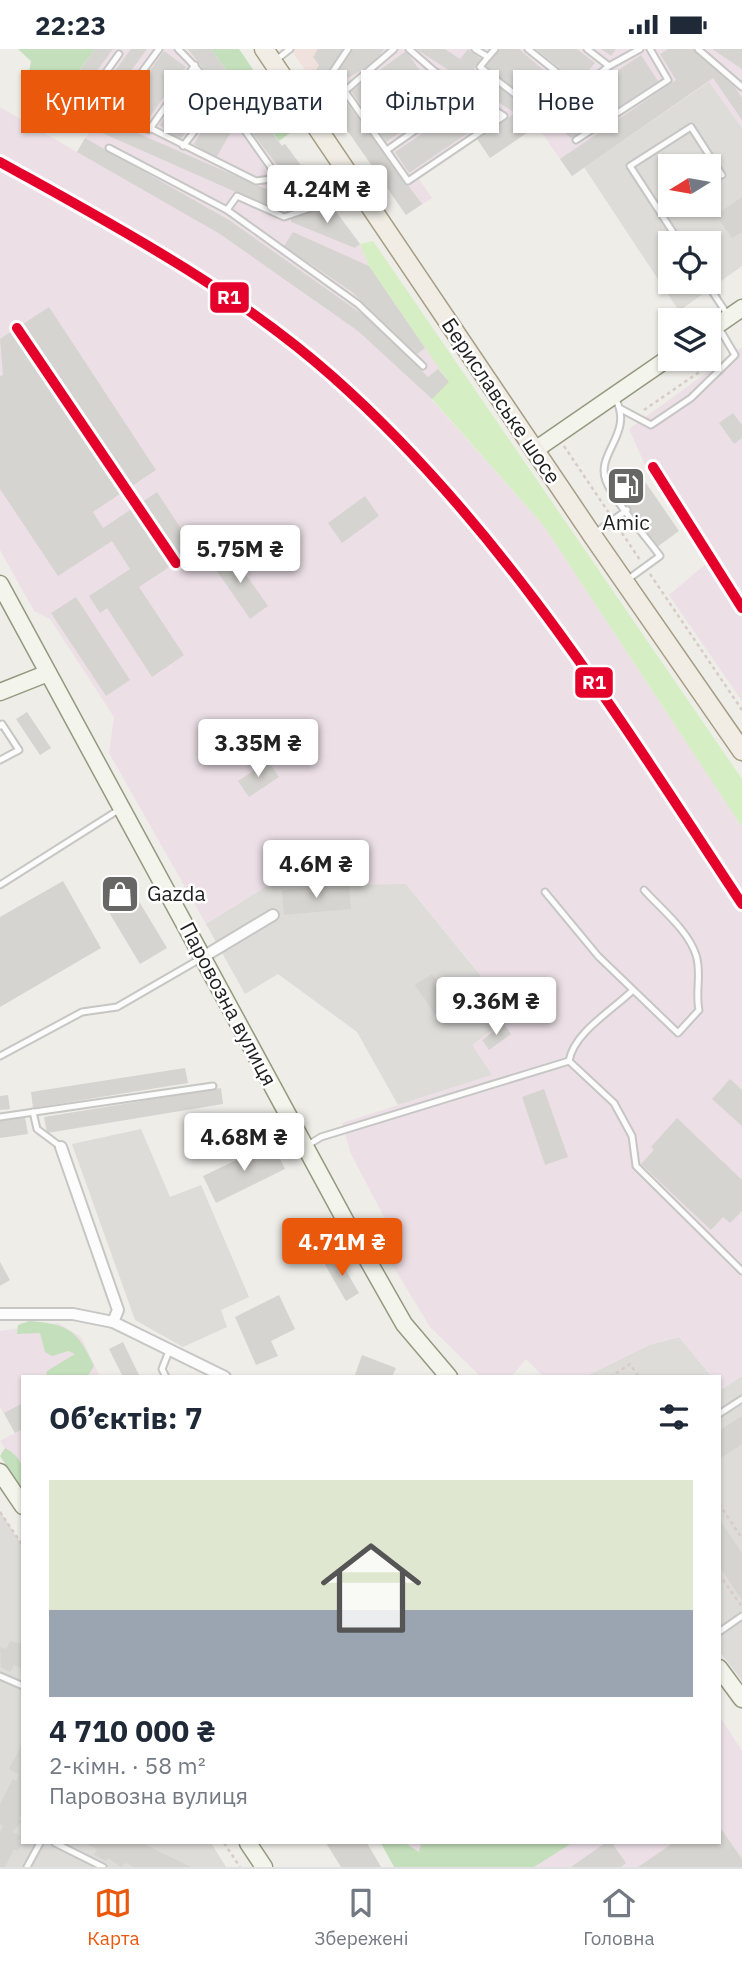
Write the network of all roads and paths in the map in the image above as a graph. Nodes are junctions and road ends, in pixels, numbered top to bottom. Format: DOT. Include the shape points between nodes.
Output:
graph roads {
  1 [pos="159,49"];
  2 [pos="178,49"];
  3 [pos="290,49"];
  4 [pos="348,49"];
  5 [pos="394,49"];
  6 [pos="409,49"];
  7 [pos="475,49"];
  8 [pos="495,49"];
  9 [pos="528,49"];
  10 [pos="587,49"];
  11 [pos="640,49"];
  12 [pos="650,49"];
  13 [pos="698,49"];
  14 [pos="119,54"];
  15 [pos="269,56"];
  16 [pos="488,57"];
  17 [pos="195,65"];
  18 [pos="609,66"];
  19 [pos="108,70"];
  20 [pos="143,70"];
  21 [pos="199,70"];
  22 [pos="334,70"];
  23 [pos="433,70"];
  24 [pos="742,87"];
  25 [pos="347,89"];
  26 [pos="347,91"];
  27 [pos="513,93"];
  28 [pos="361,112"];
  29 [pos="150,129"];
  30 [pos="150,130"];
  31 [pos="193,133"];
  32 [pos="246,133"];
  33 [pos="375,133"];
  34 [pos="411,133"];
  35 [pos="479,133"];
  36 [pos="576,140"];
  37 [pos="183,146"];
  38 [pos="108,149"];
  39 [pos="387,150"];
  40 [pos="722,175"];
  41 [pos="271,179"];
  42 [pos="354,184"];
  43 [pos="311,208"];
  44 [pos="227,210"];
  45 [pos="672,231"];
  46 [pos="712,294"];
  47 [pos="724,320"];
  48 [pos="733,352"];
  49 [pos="742,352"];
  50 [pos="423,366"];
  51 [pos="658,367"];
  52 [pos="617,403"];
  53 [pos="634,417"];
  54 [pos="535,450"];
  55 [pos="627,510"];
  56 [pos="592,535"];
  57 [pos="625,582"];
  58 [pos="0,584"];
  59 [pos="48,673"];
  60 [pos="0,692"];
  61 [pos="0,726"];
  62 [pos="742,751"];
  63 [pos="0,760"];
  64 [pos="123,807"];
  65 [pos="0,885"];
  66 [pos="644,890"];
  67 [pos="545,892"];
  68 [pos="273,915"];
  69 [pos="203,957"];
  70 [pos="633,990"];
  71 [pos="0,1056"];
  72 [pos="569,1061"];
  73 [pos="213,1086"];
  74 [pos="33,1112"];
  75 [pos="0,1117"];
  76 [pos="305,1146"];
  77 [pos="61,1147"];
  78 [pos="742,1271"];
  79 [pos="0,1314"];
  80 [pos="113,1322"];
  81 [pos="169,1351"];
  82 [pos="165,1375"];
  83 [pos="221,1375"];
  84 [pos="447,1375"];
  85 [pos="613,1375"];
  86 [pos="638,1375"];
  87 [pos="742,1399"];
  88 [pos="721,1413"];
  89 [pos="0,1472"];
  90 [pos="21,1503"];
  91 [pos="721,1507"];
  92 [pos="0,1512"];
  93 [pos="742,1538"];
  94 [pos="21,1543"];
  95 [pos="721,1577"];
  96 [pos="742,1607"];
  97 [pos="742,1616"];
  98 [pos="721,1631"];
  99 [pos="721,1671"];
  100 [pos="0,1676"];
  101 [pos="21,1685"];
  102 [pos="742,1699"];
  103 [pos="39,1844"];
  104 [pos="57,1844"];
  105 [pos="225,1844"];
  106 [pos="249,1844"];
  107 [pos="27,1867"];
  108 [pos="103,1867"];
  109 [pos="240,1867"];
  110 [pos="264,1867"];
  1 -- 20 [label="lane"];
  2 -- 17 [label="lane"];
  3 -- 15 [label="lane"];
  4 -- 22 [label="lane"];
  5 -- 25 [label="lane"];
  6 -- 23 [label="lane"];
  7 -- 16 [label="lane"];
  8 -- 16 [label="lane"];
  9 -- 18 [label="lane" via="579,90"];
  10 -- 18 [label="lane"];
  11 -- 18 [label="lane"];
  12 -- 36 [label="lane" via="668,79"];
  13 -- 24 [label="lane"];
  14 -- 19 [label="lane"];
  15 -- 42 [label="main road, Бериславське шосе"];
  16 -- 27 [label="lane" via="480,67"];
  17 -- 21 [label="lane"];
  17 -- 29 [label="lane"];
  26 -- 28 [label="lane"];
  30 -- 37 [label="lane"];
  31 -- 37 [label="lane"];
  32 -- 41 [label="lane" via="272,169"];
  33 -- 39 [label="lane"];
  34 -- 39 [label="lane"];
  35 -- 39 [label="lane" via="408,181"];
  37 -- 41 [label="lane" via="257,181"];
  38 -- 44 [label="lane"];
  40 -- 45 [label="lane" via="691,127 630,166"];
  41 -- 43 [label="lane"];
  42 -- 43 [label="lane"];
  42 -- 54 [label="main road, Бериславське шосе"];
  43 -- 44 [label="lane" via="284,217 237,196"];
  44 -- 50 [label="lane" via="358,304"];
  46 -- 47 [label="lane"];
  47 -- 48 [label="lane"];
  48 -- 49 [label="lane"];
  48 -- 53 [label="path"];
  48 -- 53 [label="lane" via="691,398 651,425"];
  51 -- 52 [label="main road"];
  52 -- 53 [label="lane"];
  52 -- 54 [label="main road"];
  52 -- 55 [label="lane" via="621,425 606,463 605,479"];
  54 -- 56 [label="main road, Бериславське шосе"];
  55 -- 56 [label="lane"];
  55 -- 57 [label="lane" via="660,556"];
  56 -- 57 [label="main road, Бериславське шосе"];
  57 -- 62 [label="main road, Бериславське шосе"];
  58 -- 59 [label="main road, Паровозна вулиця"];
  59 -- 60 [label="main road"];
  59 -- 64 [label="main road, Паровозна вулиця"];
  61 -- 63 [label="lane" via="19,750"];
  64 -- 65 [label="lane"];
  64 -- 69 [label="main road, Паровозна вулиця"];
  66 -- 70 [label="lane" via="687,938 696,955 699,1010 678,1033"];
  67 -- 70 [label="lane"];
  68 -- 69 [label="street"];
  69 -- 71 [label="lane" via="117,1007 82,1012"];
  69 -- 76 [label="main road, Паровозна вулиця"];
  70 -- 72 [label="lane" via="582,1038"];
  72 -- 76 [label="lane" via="321,1137"];
  72 -- 78 [label="lane" via="614,1103 632,1136 636,1166"];
  73 -- 74 [label="lane"];
  74 -- 75 [label="lane"];
  74 -- 77 [label="lane" via="37,1129"];
  76 -- 84 [label="main road, Паровозна вулиця" via="404,1324"];
  77 -- 80 [label="street" via="118,1310"];
  79 -- 80 [label="street" via="73,1314"];
  80 -- 81 [label="street"];
  81 -- 82 [label="lane" via="162,1369"];
  81 -- 83 [label="street"];
  85 -- 86 [label="path" via="630,1364"];
  87 -- 88 [label="lane"];
  89 -- 90 [label="main road"];
  91 -- 93 [label="path"];
  92 -- 94 [label="path"];
  95 -- 96 [label="path"];
  97 -- 98 [label="lane"];
  99 -- 102 [label="main road"];
  100 -- 101 [label="lane"];
  103 -- 107 [label="lane"];
  104 -- 108 [label="lane"];
  105 -- 109 [label="path"];
  106 -- 110 [label="main road"];
}
